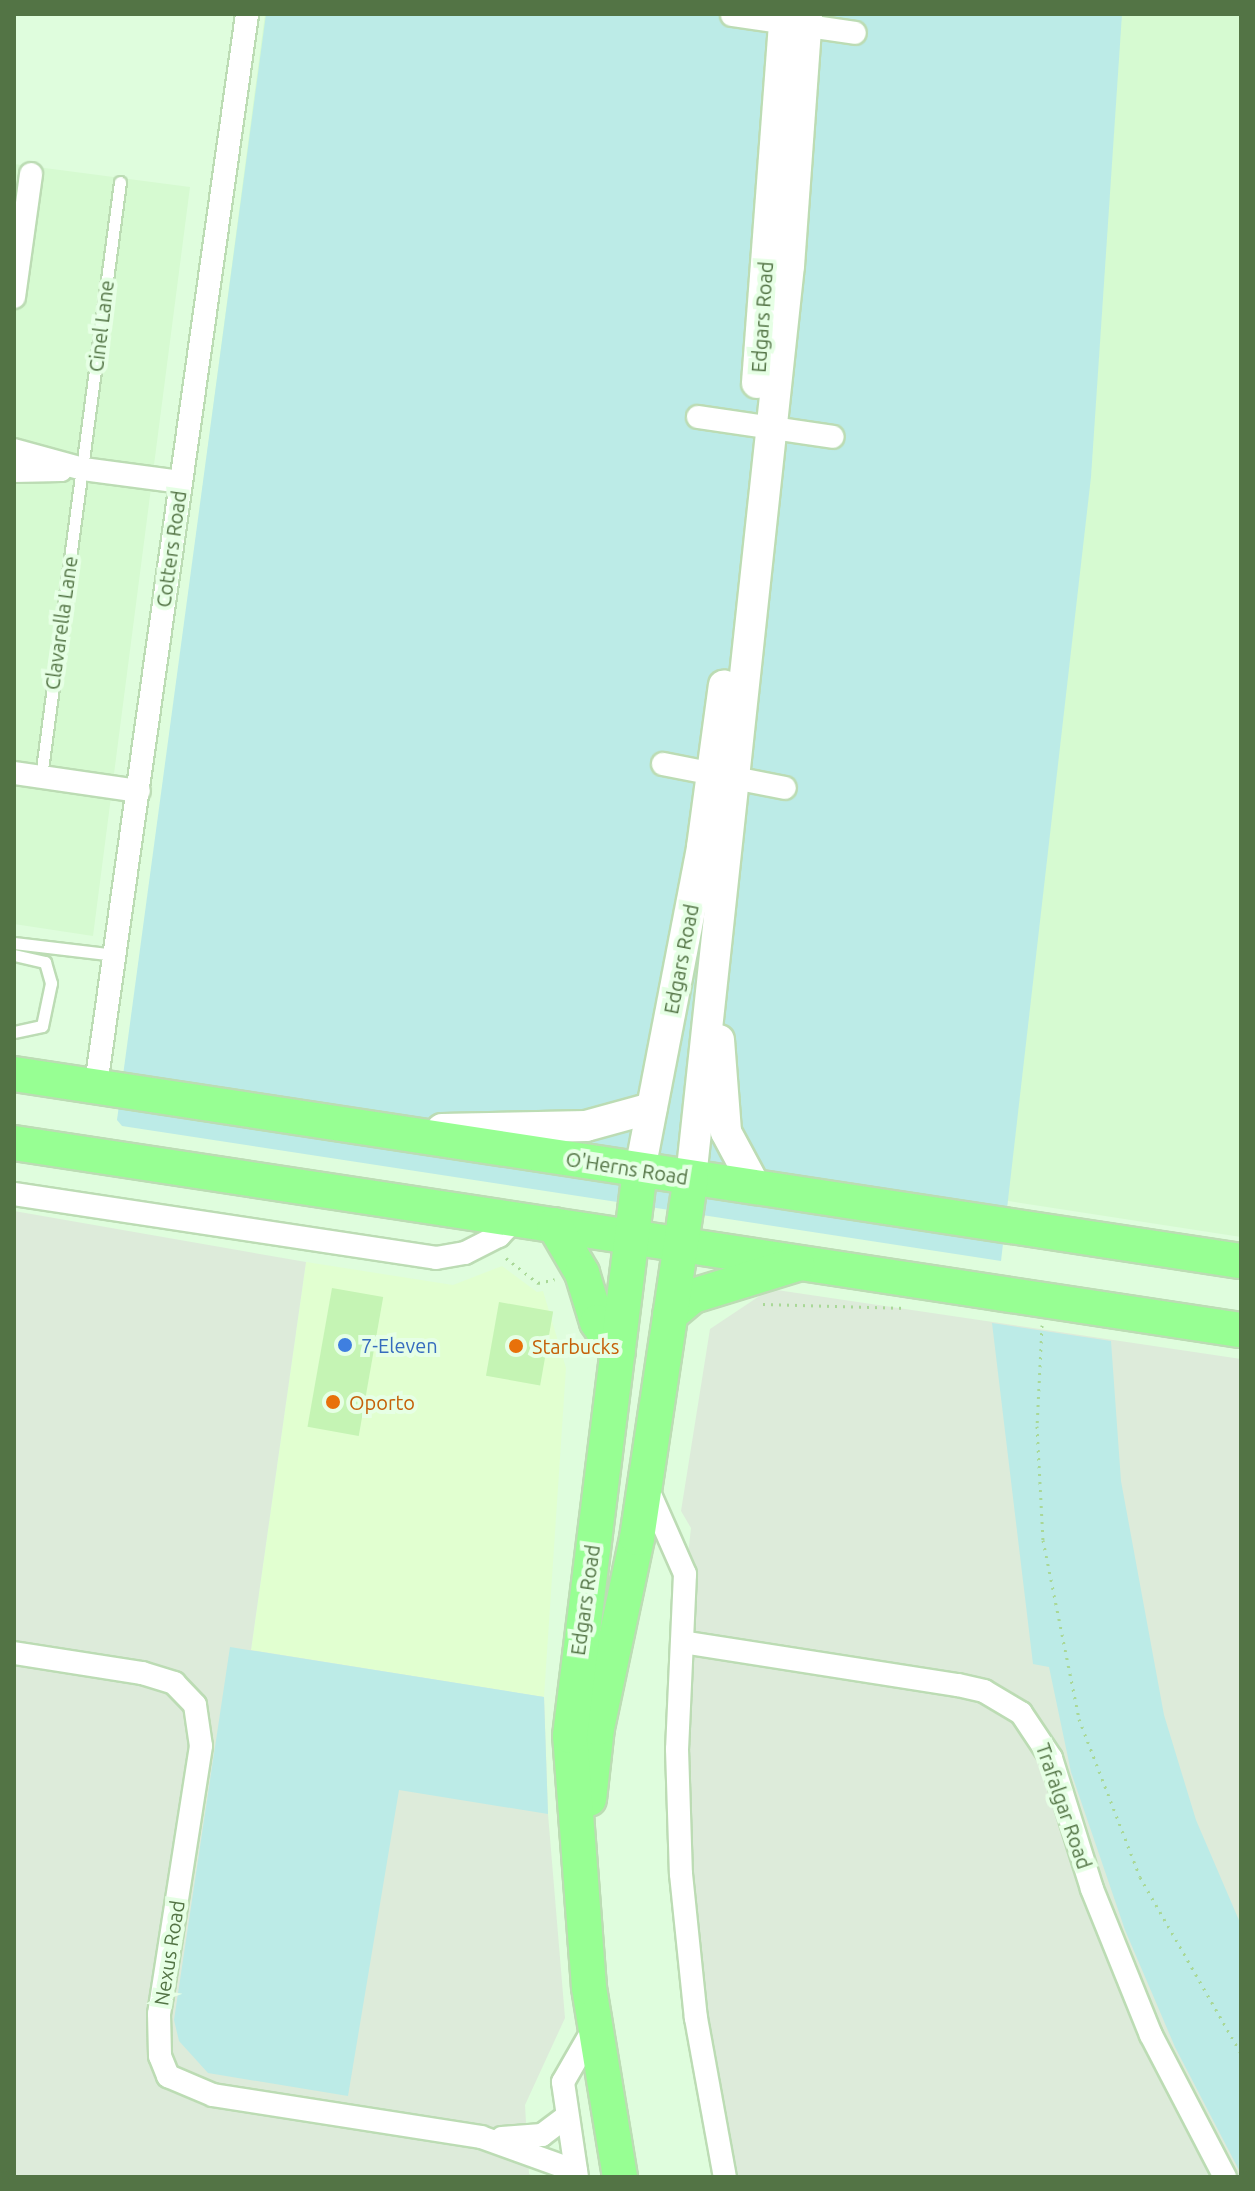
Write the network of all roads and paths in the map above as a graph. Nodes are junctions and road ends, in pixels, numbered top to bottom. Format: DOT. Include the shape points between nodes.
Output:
graph roads {
  1 [pos="247,14"];
  2 [pos="732,15"];
  3 [pos="796,19"];
  4 [pos="855,33"];
  5 [pos="31,174"];
  6 [pos="120,182"];
  7 [pos="14,297"];
  8 [pos="698,417"];
  9 [pos="763,426"];
  10 [pos="833,437"];
  11 [pos="14,455"];
  12 [pos="83,469"];
  13 [pos="14,471"];
  14 [pos="180,482"];
  15 [pos="663,764"];
  16 [pos="14,773"];
  17 [pos="723,776"];
  18 [pos="41,777"];
  19 [pos="785,788"];
  20 [pos="139,791"];
  21 [pos="14,943"];
  22 [pos="14,955"];
  23 [pos="115,955"];
  24 [pos="712,978"];
  25 [pos="14,1032"];
  26 [pos="14,1074"];
  27 [pos="96,1085"];
  28 [pos="652,1108"];
  29 [pos="384,1130"];
  30 [pos="14,1143"];
  31 [pos="640,1170"];
  32 [pos="691,1178"];
  33 [pos="756,1188"];
  34 [pos="14,1194"];
  35 [pos="515,1219"];
  36 [pos="554,1225"];
  37 [pos="630,1237"];
  38 [pos="681,1245"];
  39 [pos="1241,1261"];
  40 [pos="496,1262"];
  41 [pos="801,1263"];
  42 [pos="582,1273"];
  43 [pos="757,1305"];
  44 [pos="918,1308"];
  45 [pos="670,1315"];
  46 [pos="1043,1317"];
  47 [pos="1241,1330"];
  48 [pos="618,1353"];
  49 [pos="645,1481"];
  50 [pos="682,1642"];
  51 [pos="14,1653"];
  52 [pos="581,1903"];
  53 [pos="594,2028"];
  54 [pos="1241,2053"];
  55 [pos="566,2117"];
  56 [pos="481,2137"];
  57 [pos="577,2174"];
  58 [pos="620,2177"];
  59 [pos="725,2177"];
  60 [pos="1225,2177"];
  1 -- 14 [label="street, Cotters Road"];
  2 -- 3 [label="street"];
  3 -- 4 [label="street"];
  3 -- 9 [label="main road, Edgars Road"];
  5 -- 7 [label="street"];
  6 -- 12 [label="lane, Cinel Lane"];
  8 -- 9 [label="street"];
  9 -- 10 [label="street"];
  9 -- 17 [label="main road, Edgars Road"];
  11 -- 12 [label="street"];
  12 -- 13 [label="street"];
  12 -- 14 [label="street"];
  12 -- 18 [label="lane, Clavarella Lane"];
  14 -- 20 [label="street, Cotters Road"];
  15 -- 17 [label="street"];
  16 -- 18 [label="street"];
  17 -- 19 [label="street"];
  17 -- 24 [label="main road, Edgars Road"];
  17 -- 28 [label="main road, Edgars Road"];
  18 -- 20 [label="street"];
  20 -- 23 [label="street, Cotters Road"];
  21 -- 23 [label="lane"];
  22 -- 25 [label="lane" via="45,962 51,983 42,1026"];
  23 -- 27 [label="street, Cotters Road"];
  24 -- 32 [label="main road, Edgars Road"];
  24 -- 33 [label="main road" via="726,1132"];
  26 -- 27 [label="main road, O'Herns Road"];
  27 -- 29 [label="main road, O'Herns Road"];
  28 -- 29 [label="main road" via="586,1126"];
  28 -- 31 [label="main road, Edgars Road"];
  29 -- 31 [label="main road, O'Herns Road"];
  30 -- 35 [label="main road"];
  31 -- 32 [label="main road, O'Herns Road"];
  31 -- 37 [label="main road, Edgars Road"];
  32 -- 33 [label="main road, O'Herns Road"];
  32 -- 38 [label="main road, Edgars Road"];
  33 -- 39 [label="main road, O'Herns Road"];
  34 -- 35 [label="street" via="436,1258 465,1253 499,1236"];
  35 -- 36 [label="main road"];
  36 -- 37 [label="main road"];
  36 -- 42 [label="main road"];
  37 -- 38 [label="main road"];
  37 -- 48 [label="main road, Edgars Road"];
  38 -- 41 [label="main road"];
  38 -- 45 [label="main road, Edgars Road"];
  40 -- 42 [label="path" via="508,1257 538,1283"];
  41 -- 45 [label="main road" via="693,1296"];
  41 -- 47 [label="main road"];
  42 -- 48 [label="main road" via="597,1322"];
  43 -- 44 [label="path"];
  45 -- 49 [label="main road, Edgars Road"];
  46 -- 54 [label="path" via="1037,1426 1043,1540 1079,1719 1140,1877"];
  48 -- 52 [label="main road, Edgars Road" via="572,1697 571,1777"];
  49 -- 50 [label="street" via="662,1530 683,1565"];
  49 -- 52 [label="main road, Edgars Road" via="597,1728"];
  50 -- 59 [label="street" via="677,1749 685,1929"];
  50 -- 60 [label="street, Trafalgar Road" via="958,1685 984,1691 1021,1713 1051,1758 1092,1889 1151,2035"];
  51 -- 56 [label="street, Nexus Road" via="142,1673 174,1683 195,1705 201,1746 159,2014 160,2056 168,2076 213,2095"];
  52 -- 53 [label="main road, Edgars Road"];
  53 -- 55 [label="street" via="566,2070"];
  53 -- 58 [label="main road, Edgars Road"];
  55 -- 56 [label="street, Nexus Road" via="542,2135"];
  55 -- 57 [label="street"];
  56 -- 57 [label="street, Nexus Road"];
}
